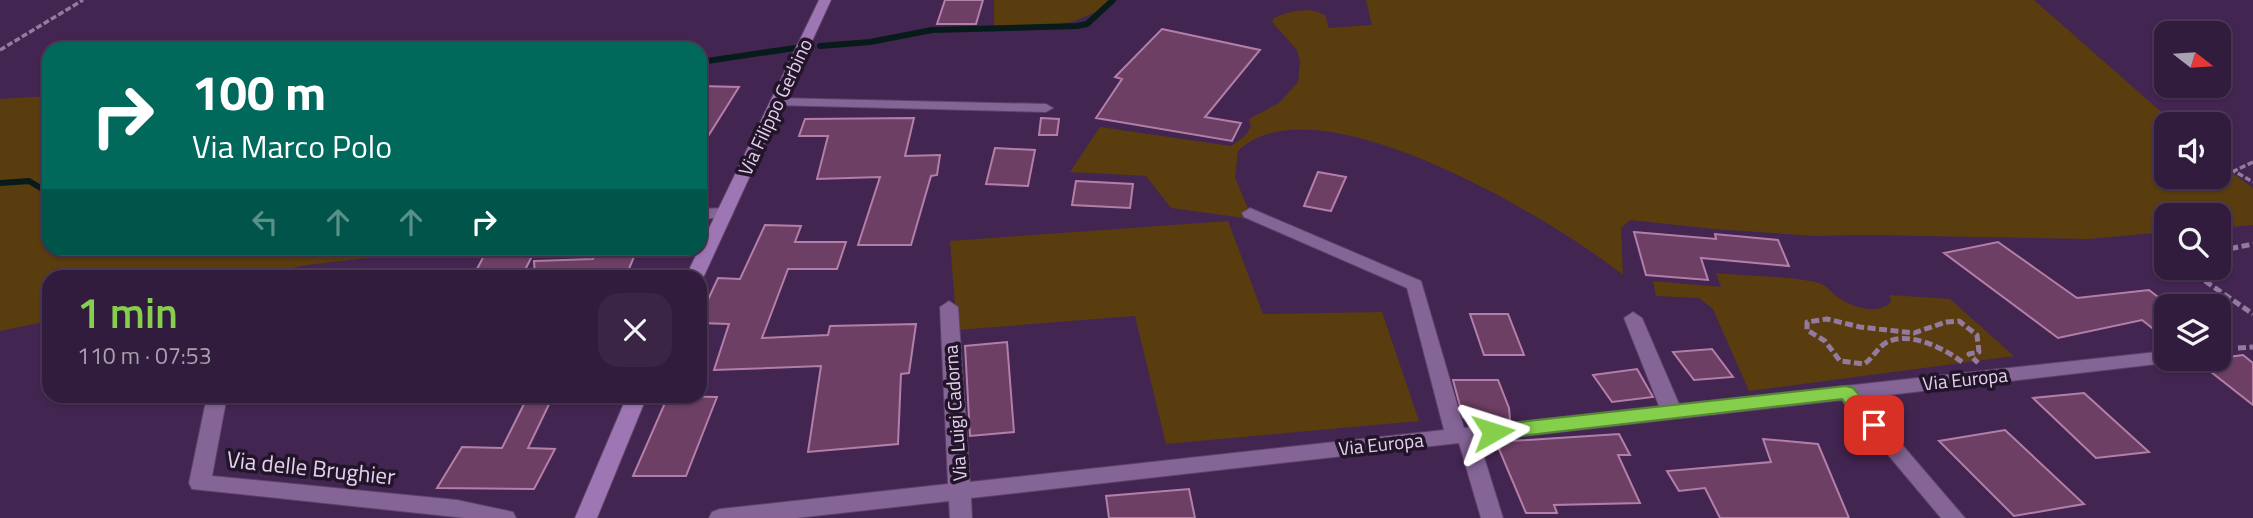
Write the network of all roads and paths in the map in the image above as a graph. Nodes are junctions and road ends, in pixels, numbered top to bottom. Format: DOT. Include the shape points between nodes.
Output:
graph roads {
  1 [pos="83,0"];
  2 [pos="825,0"];
  3 [pos="0,50"];
  4 [pos="777,102"];
  5 [pos="1046,108"];
  6 [pos="2253,162"];
  7 [pos="2253,182"];
  8 [pos="1250,213"];
  9 [pos="707,214"];
  10 [pos="725,214"];
  11 [pos="2253,244"];
  12 [pos="2231,249"];
  13 [pos="707,251"];
  14 [pos="2203,280"];
  15 [pos="948,307"];
  16 [pos="2253,314"];
  17 [pos="1633,318"];
  18 [pos="2154,358"];
  19 [pos="1984,377"];
  20 [pos="1846,392"];
  21 [pos="216,403"];
  22 [pos="634,403"];
  23 [pos="1672,412"];
  24 [pos="1462,435"];
  25 [pos="960,491"];
  26 [pos="505,518"];
  27 [pos="586,518"];
  28 [pos="720,518"];
  29 [pos="961,518"];
  30 [pos="1492,518"];
  31 [pos="1954,518"];
  1 -- 3 [label="path"];
  2 -- 4 [label="street, Via Filippo Gerbino"];
  4 -- 5 [label="street"];
  4 -- 10 [label="street, Via Filippo Gerbino"];
  6 -- 7 [label="path" via="2234,171"];
  8 -- 24 [label="street" via="1415,285"];
  9 -- 10 [label="street"];
  10 -- 13 [label="street, Via Filippo Gerbino"];
  11 -- 12 [label="path"];
  14 -- 16 [label="path"];
  15 -- 25 [label="street, Via Luigi Cadorna"];
  17 -- 23 [label="street"];
  18 -- 19 [label="street, Via Europa"];
  19 -- 19 [label="path" via="1969,354 1979,352 1977,335 1959,321 1942,321 1914,333 1830,319 1807,323 1807,330 1825,341 1840,360 1864,364 1893,340 1916,341 1955,355"];
  19 -- 20 [label="street, Via Europa"];
  20 -- 23 [label="street, Via Europa"];
  20 -- 31 [label="street"];
  21 -- 26 [label="street, Via delle Brughier" via="200,483 457,508"];
  22 -- 27 [label="street"];
  23 -- 24 [label="street, Via Europa"];
  24 -- 25 [label="street, Via Europa"];
  24 -- 30 [label="street"];
  25 -- 28 [label="street, Via Europa"];
  25 -- 29 [label="street, Via Luigi Cadorna"];
}
